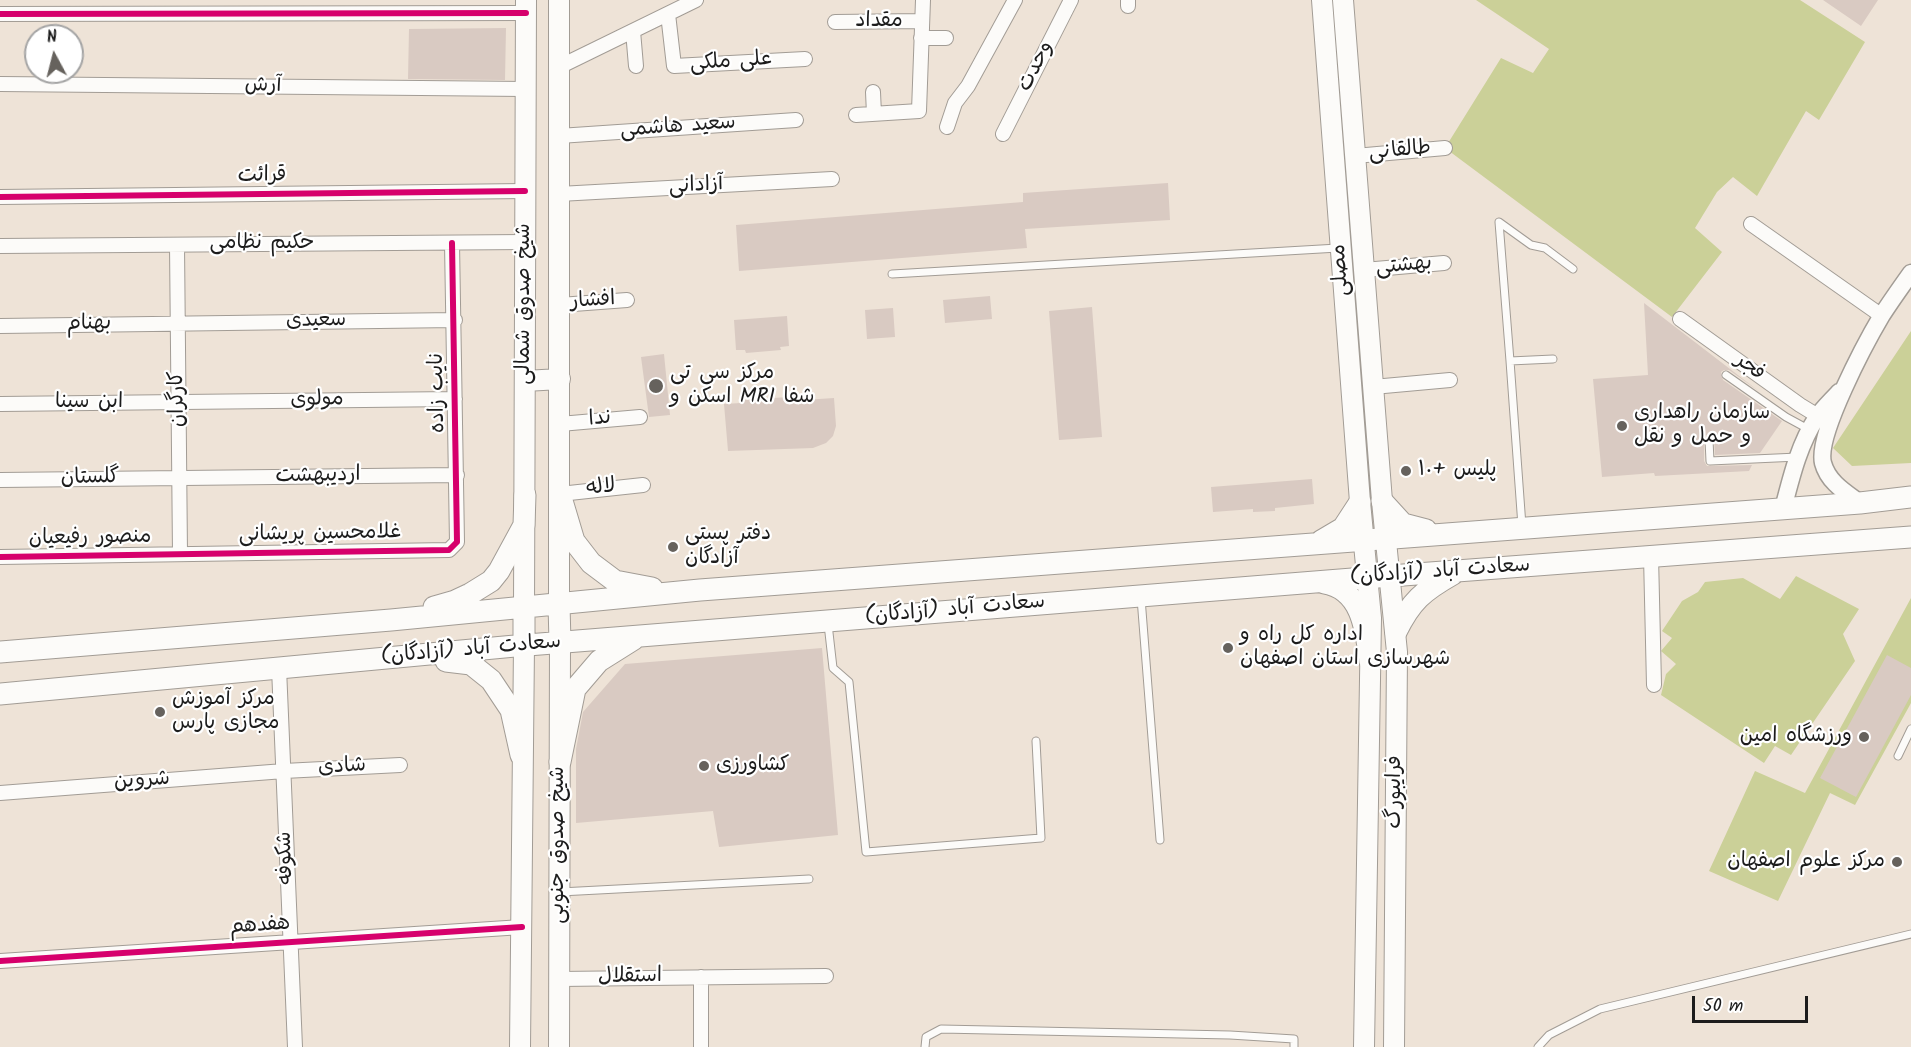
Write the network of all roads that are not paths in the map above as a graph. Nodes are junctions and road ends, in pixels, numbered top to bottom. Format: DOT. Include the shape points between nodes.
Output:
graph roads {
  1 [pos="559,0"];
  2 [pos="696,0"];
  3 [pos="923,0"];
  4 [pos="1015,0"];
  5 [pos="1071,0"];
  6 [pos="1322,0"];
  7 [pos="1343,0"];
  8 [pos="526,6"];
  9 [pos="0,14"];
  10 [pos="668,14"];
  11 [pos="922,21"];
  12 [pos="835,22"];
  13 [pos="633,31"];
  14 [pos="921,38"];
  15 [pos="946,38"];
  16 [pos="805,59"];
  17 [pos="636,66"];
  18 [pos="559,67"];
  19 [pos="0,84"];
  20 [pos="525,89"];
  21 [pos="873,92"];
  22 [pos="874,114"];
  23 [pos="856,115"];
  24 [pos="796,120"];
  25 [pos="947,127"];
  26 [pos="1003,134"];
  27 [pos="559,136"];
  28 [pos="1446,148"];
  29 [pos="1355,156"];
  30 [pos="832,179"];
  31 [pos="525,191"];
  32 [pos="559,194"];
  33 [pos="0,197"];
  34 [pos="1751,224"];
  35 [pos="525,242"];
  36 [pos="452,243"];
  37 [pos="177,244"];
  38 [pos="0,246"];
  39 [pos="1362,246"];
  40 [pos="1340,248"];
  41 [pos="1444,263"];
  42 [pos="1573,269"];
  43 [pos="1364,270"];
  44 [pos="1911,273"];
  45 [pos="892,274"];
  46 [pos="627,300"];
  47 [pos="560,305"];
  48 [pos="1882,316"];
  49 [pos="455,320"];
  50 [pos="1680,320"];
  51 [pos="178,324"];
  52 [pos="0,326"];
  53 [pos="1553,358"];
  54 [pos="1510,361"];
  55 [pos="1726,375"];
  56 [pos="560,379"];
  57 [pos="1450,380"];
  58 [pos="525,381"];
  59 [pos="1847,382"];
  60 [pos="1373,387"];
  61 [pos="455,399"];
  62 [pos="179,402"];
  63 [pos="0,404"];
  64 [pos="640,417"];
  65 [pos="1814,423"];
  66 [pos="560,424"];
  67 [pos="1709,440"];
  68 [pos="1798,457"];
  69 [pos="457,475"];
  70 [pos="179,478"];
  71 [pos="0,480"];
  72 [pos="643,485"];
  73 [pos="560,494"];
  74 [pos="525,495"];
  75 [pos="1911,497"];
  76 [pos="1382,501"];
  77 [pos="1360,502"];
  78 [pos="1860,503"];
  79 [pos="1783,509"];
  80 [pos="1522,528"];
  81 [pos="1444,534"];
  82 [pos="1911,537"];
  83 [pos="1385,538"];
  84 [pos="1364,540"];
  85 [pos="457,542"];
  86 [pos="1315,544"];
  87 [pos="180,554"];
  88 [pos="1651,556"];
  89 [pos="0,557"];
  90 [pos="1459,571"];
  91 [pos="1390,576"];
  92 [pos="1368,578"];
  93 [pos="1315,582"];
  94 [pos="700,590"];
  95 [pos="1141,596"];
  96 [pos="559,604"];
  97 [pos="524,608"];
  98 [pos="391,620"];
  99 [pos="828,621"];
  100 [pos="1396,632"];
  101 [pos="638,637"];
  102 [pos="560,643"];
  103 [pos="524,645"];
  104 [pos="0,652"];
  105 [pos="404,657"];
  106 [pos="1370,661"];
  107 [pos="279,668"];
  108 [pos="1654,685"];
  109 [pos="0,694"];
  110 [pos="1911,729"];
  111 [pos="1036,741"];
  112 [pos="521,755"];
  113 [pos="1898,756"];
  114 [pos="560,762"];
  115 [pos="400,765"];
  116 [pos="284,771"];
  117 [pos="0,793"];
  118 [pos="1160,840"];
  119 [pos="809,879"];
  120 [pos="559,892"];
  121 [pos="522,927"];
  122 [pos="1911,934"];
  123 [pos="291,941"];
  124 [pos="0,961"];
  125 [pos="701,976"];
  126 [pos="826,976"];
  127 [pos="559,979"];
  128 [pos="295,1047"];
  129 [pos="520,1047"];
  130 [pos="559,1047"];
  131 [pos="701,1047"];
  132 [pos="926,1047"];
  133 [pos="1294,1047"];
  134 [pos="1364,1047"];
  135 [pos="1394,1047"];
  136 [pos="1538,1047"];
  1 -- 18 [label="main road, شیخ صدوق شمالی"];
  2 -- 10 [label="street"];
  3 -- 11 [label="street"];
  4 -- 25 [label="street" via="955,103"];
  5 -- 26 [label="street, وحدت"];
  6 -- 40 [label="main road, مصلی"];
  7 -- 29 [label="main road, مصلی"];
  8 -- 9 [label="street"];
  8 -- 20 [label="main road, شیخ صدوق شمالی"];
  10 -- 13 [label="street"];
  10 -- 16 [label="street, علی ملکی" via="674,66"];
  11 -- 12 [label="street, مقداد"];
  11 -- 14 [label="street"];
  13 -- 17 [label="street"];
  13 -- 18 [label="street"];
  14 -- 15 [label="street"];
  14 -- 22 [label="street" via="919,111"];
  18 -- 27 [label="main road, شیخ صدوق شمالی"];
  19 -- 20 [label="street, آرش"];
  20 -- 31 [label="main road, شیخ صدوق شمالی"];
  21 -- 22 [label="street"];
  22 -- 23 [label="street"];
  24 -- 27 [label="street, سعید هاشمی"];
  27 -- 32 [label="main road, شیخ صدوق شمالی"];
  28 -- 29 [label="street, طالقانی"];
  29 -- 39 [label="main road, مصلی"];
  30 -- 32 [label="street, آزادانی"];
  31 -- 33 [label="street, قرائت"];
  31 -- 35 [label="main road, شیخ صدوق شمالی"];
  32 -- 47 [label="main road, شیخ صدوق شمالی"];
  34 -- 48 [label="street"];
  35 -- 36 [label="street, حکیم نظامی"];
  35 -- 58 [label="main road, شیخ صدوق شمالی"];
  36 -- 37 [label="street, حکیم نظامی"];
  36 -- 49 [label="street, نایب زاده"];
  37 -- 38 [label="street, حکیم نظامی"];
  37 -- 51 [label="street, کارگران"];
  39 -- 40 [label="main road"];
  39 -- 43 [label="main road, مصلی"];
  40 -- 45 [label="lane"];
  40 -- 77 [label="main road, مصلی"];
  41 -- 43 [label="street, بهشتی"];
  42 -- 54 [label="lane" via="1499,222"];
  43 -- 60 [label="main road, مصلی"];
  44 -- 48 [label="street"];
  46 -- 47 [label="street, افشار"];
  47 -- 56 [label="main road, شیخ صدوق شمالی"];
  48 -- 59 [label="street"];
  49 -- 51 [label="street, سعیدی"];
  49 -- 61 [label="street, نایب زاده"];
  50 -- 65 [label="street, فجر" via="1800,405"];
  51 -- 52 [label="street, بهنام"];
  51 -- 62 [label="street, کارگران"];
  53 -- 54 [label="lane"];
  54 -- 80 [label="lane"];
  55 -- 65 [label="lane" via="1786,417"];
  56 -- 58 [label="main road"];
  56 -- 66 [label="main road, شیخ صدوق شمالی"];
  57 -- 60 [label="street"];
  58 -- 74 [label="main road, شیخ صدوق شمالی"];
  59 -- 65 [label="street"];
  59 -- 78 [label="street" via="1821,456 1828,477"];
  60 -- 76 [label="main road, مصلی"];
  61 -- 62 [label="street, مولوی"];
  61 -- 69 [label="street, نایب زاده"];
  62 -- 63 [label="street, ابن سینا"];
  62 -- 70 [label="street, کارگران"];
  64 -- 66 [label="street, ندا"];
  65 -- 68 [label="street"];
  66 -- 73 [label="main road, شیخ صدوق شمالی"];
  67 -- 68 [label="lane" via="1710,460"];
  68 -- 79 [label="street"];
  69 -- 70 [label="street, اردیبهشت"];
  69 -- 85 [label="street, نایب زاده"];
  70 -- 71 [label="street, گلستان"];
  70 -- 87 [label="street, کارگران"];
  72 -- 73 [label="street, لاله"];
  73 -- 94 [label="main road" via="574,542 591,563 615,581"];
  73 -- 96 [label="main road, شیخ صدوق شمالی"];
  74 -- 97 [label="main road, شیخ صدوق شمالی"];
  74 -- 98 [label="main road" via="524,525 491,581 455,602"];
  75 -- 78 [label="main road, سعادت آباد (آزادگان)"];
  76 -- 81 [label="main road" via="1403,524"];
  76 -- 83 [label="main road, مصلی"];
  77 -- 84 [label="main road, مصلی"];
  77 -- 86 [label="main road" via="1343,528"];
  78 -- 79 [label="main road, سعادت آباد (آزادگان)"];
  79 -- 80 [label="main road, سعادت آباد (آزادگان)"];
  80 -- 81 [label="main road, سعادت آباد (آزادگان)"];
  81 -- 83 [label="main road, سعادت آباد (آزادگان)"];
  82 -- 88 [label="main road, سعادت آباد (آزادگان)"];
  83 -- 84 [label="main road, سعادت آباد (آزادگان)"];
  83 -- 91 [label="main road, فرایبورگ"];
  84 -- 86 [label="main road, سعادت آباد (آزادگان)"];
  84 -- 92 [label="main road, فرایبورگ"];
  85 -- 87 [label="street, غلامحسین پریشانی" via="448,550"];
  86 -- 94 [label="main road, سعادت آباد (آزادگان)"];
  87 -- 89 [label="street, منصور رفیعیان"];
  88 -- 90 [label="main road, سعادت آباد (آزادگان)"];
  88 -- 108 [label="street"];
  90 -- 91 [label="main road, سعادت آباد (آزادگان)"];
  90 -- 100 [label="main road" via="1424,591 1405,613"];
  91 -- 92 [label="main road, سعادت آباد (آزادگان)"];
  91 -- 100 [label="main road, فرایبورگ"];
  92 -- 93 [label="main road, سعادت آباد (آزادگان)"];
  92 -- 106 [label="main road, فرایبورگ"];
  93 -- 95 [label="main road, سعادت آباد (آزادگان)"];
  93 -- 106 [label="main road" via="1346,592 1359,610 1366,627"];
  94 -- 96 [label="main road, سعادت آباد (آزادگان)"];
  95 -- 99 [label="main road, سعادت آباد (آزادگان)"];
  95 -- 118 [label="lane"];
  96 -- 97 [label="main road, سعادت آباد (آزادگان)"];
  96 -- 102 [label="main road"];
  97 -- 98 [label="main road, سعادت آباد (آزادگان)"];
  97 -- 103 [label="main road"];
  98 -- 104 [label="main road, سعادت آباد (آزادگان)"];
  99 -- 101 [label="main road, سعادت آباد (آزادگان)"];
  99 -- 111 [label="lane" via="832,668 849,682 866,852 1041,838"];
  100 -- 135 [label="main road, فرایبورگ"];
  101 -- 102 [label="main road, سعادت آباد (آزادگان)"];
  101 -- 114 [label="main road" via="599,661 575,689"];
  102 -- 103 [label="main road, سعادت آباد (آزادگان)"];
  102 -- 114 [label="main road, شیخ صدوق جنوبی"];
  103 -- 105 [label="main road, سعادت آباد (آزادگان)"];
  103 -- 112 [label="main road, شیخ صدوق جنوبی"];
  105 -- 107 [label="main road, سعادت آباد (آزادگان)"];
  105 -- 112 [label="main road" via="471,664 478,669 491,680 511,710"];
  106 -- 134 [label="main road, فرایبورگ"];
  107 -- 109 [label="main road, سعادت آباد (آزادگان)"];
  107 -- 116 [label="street, شکوفه"];
  110 -- 113 [label="lane"];
  112 -- 121 [label="main road, شیخ صدوق جنوبی"];
  114 -- 120 [label="main road, شیخ صدوق جنوبی"];
  115 -- 116 [label="street, شادی"];
  116 -- 117 [label="street, شروین"];
  116 -- 123 [label="street, شکوفه"];
  119 -- 120 [label="lane"];
  120 -- 127 [label="main road, شیخ صدوق جنوبی"];
  121 -- 123 [label="street, هفدهم"];
  121 -- 129 [label="main road, شیخ صدوق جنوبی"];
  122 -- 136 [label="lane" via="1600,1009 1549,1035"];
  123 -- 124 [label="street, هفدهم"];
  123 -- 128 [label="street, شکوفه"];
  125 -- 126 [label="street, استقلال"];
  125 -- 127 [label="street, استقلال"];
  125 -- 131 [label="street"];
  127 -- 130 [label="main road, شیخ صدوق جنوبی"];
  132 -- 133 [label="lane" via="926,1037 941,1029 1230,1035 1294,1039"];
}
